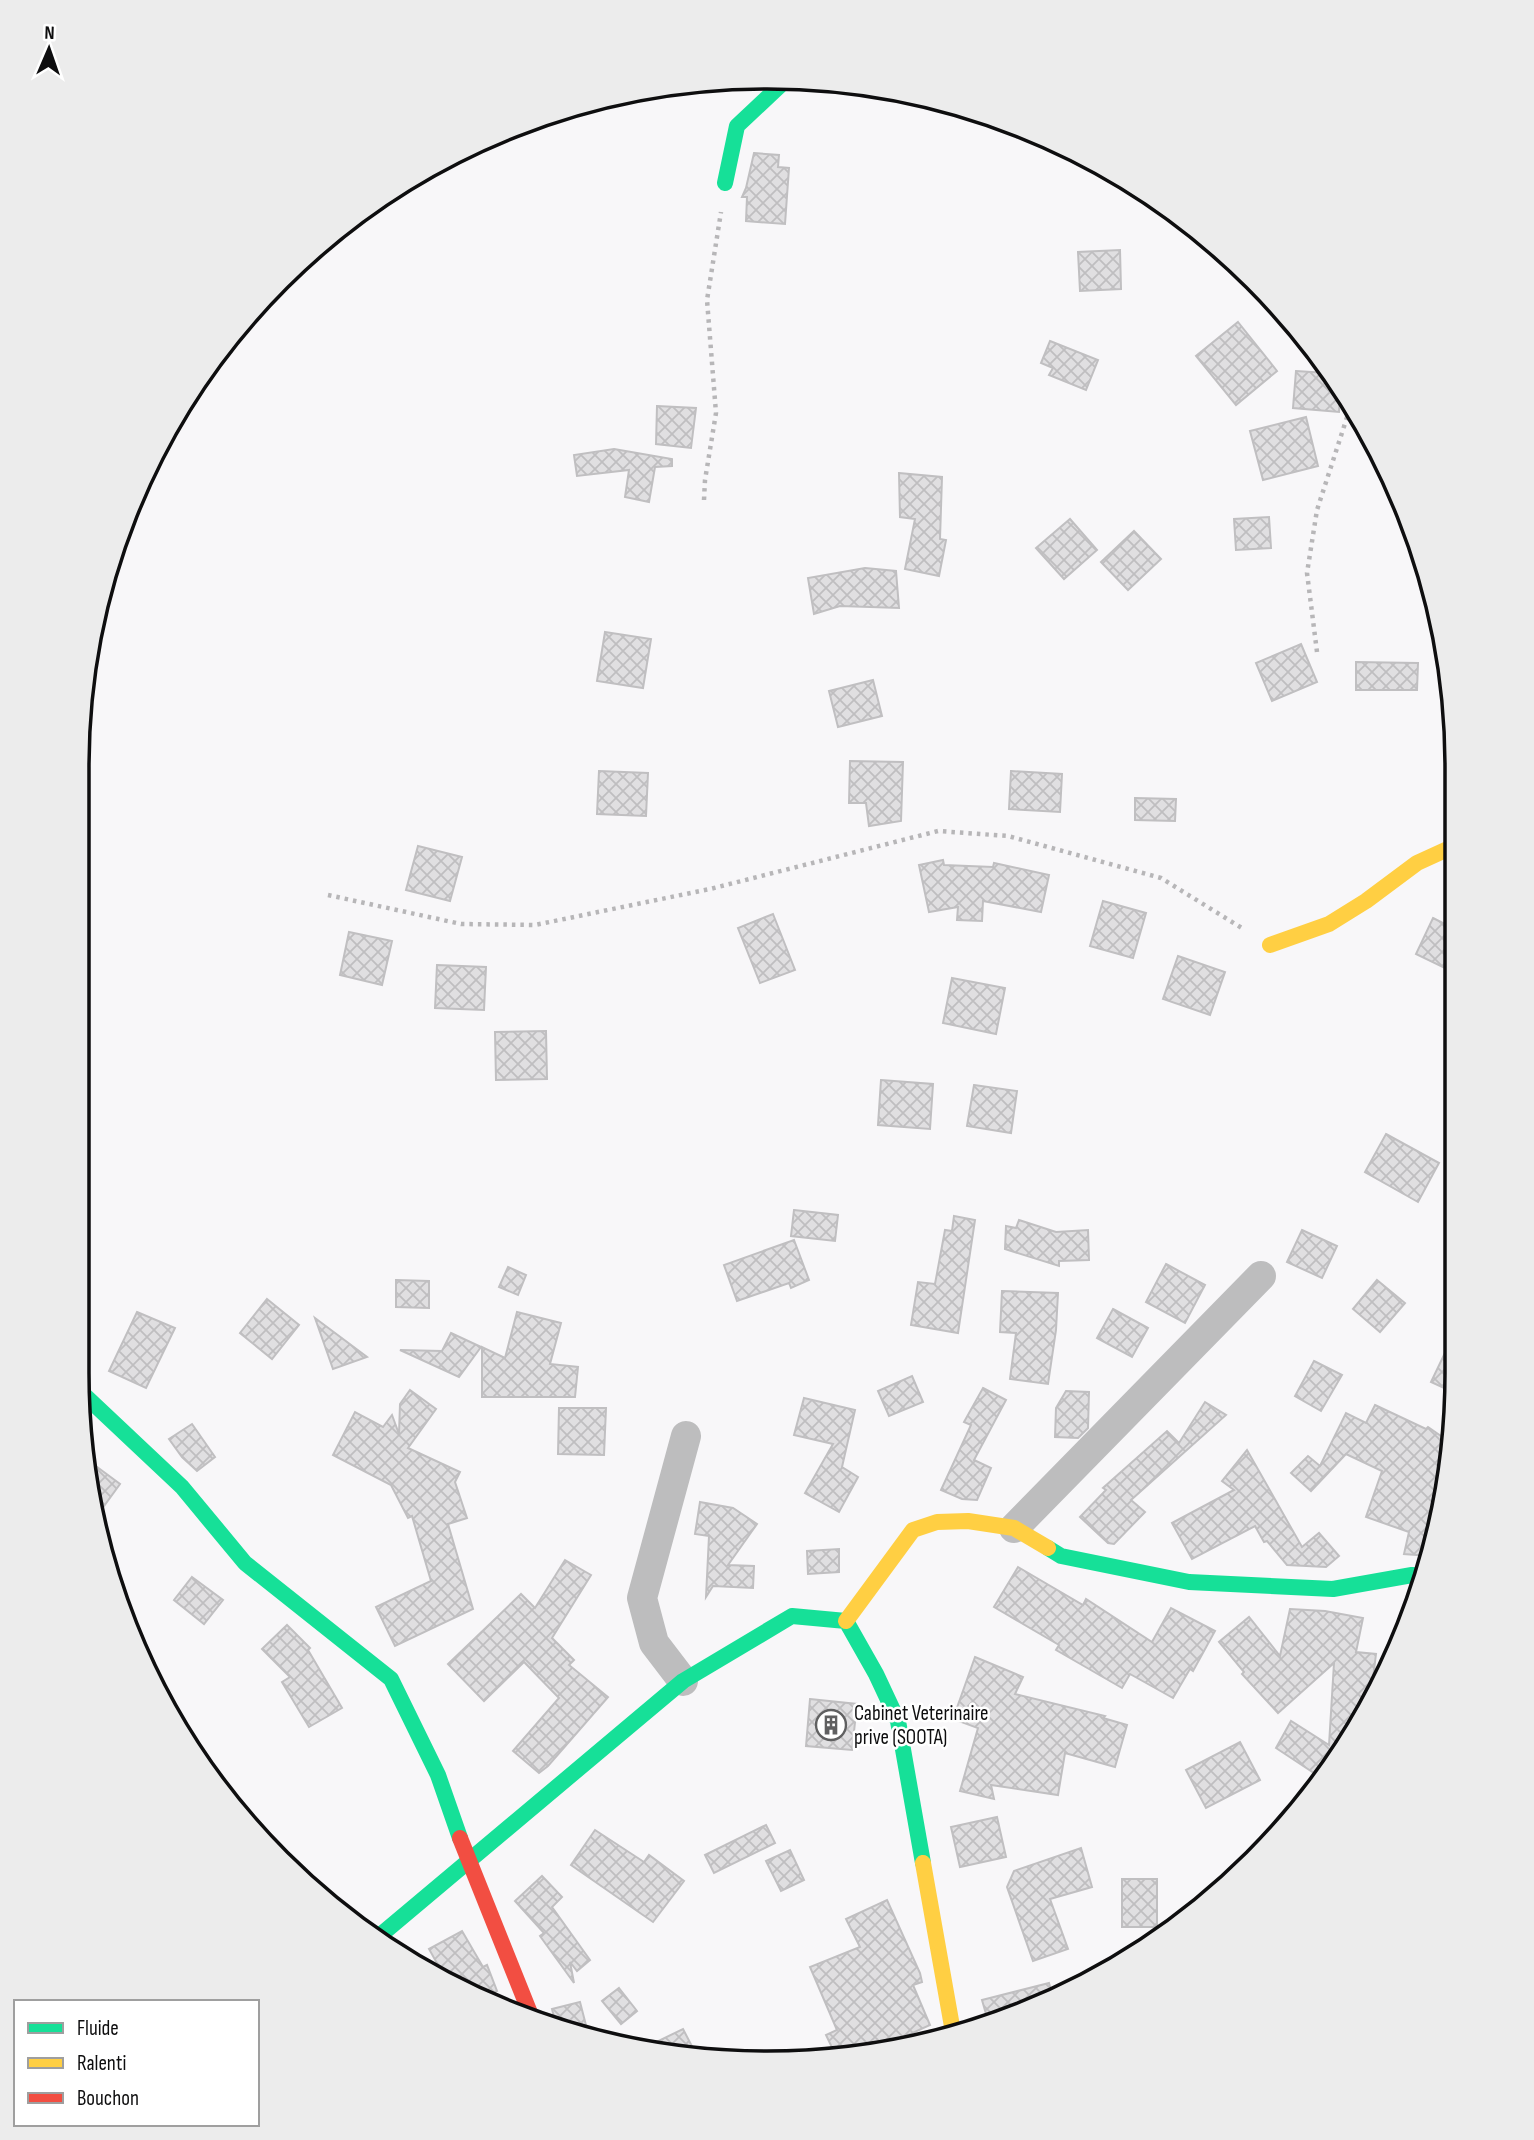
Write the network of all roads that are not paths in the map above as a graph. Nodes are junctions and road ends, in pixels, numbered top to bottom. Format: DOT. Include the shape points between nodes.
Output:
graph roads {
  1 [pos="776,89"];
  2 [pos="725,183"];
  3 [pos="1445,850"];
  4 [pos="1270,945"];
  5 [pos="1261,1276"];
  6 [pos="90,1400"];
  7 [pos="686,1436"];
  8 [pos="1014,1528"];
  9 [pos="1414,1575"];
  10 [pos="845,1621"];
  11 [pos="683,1681"];
  12 [pos="469,1862"];
  13 [pos="384,1932"];
  14 [pos="527,2007"];
  15 [pos="952,2025"];
  1 -- 2 [label="street" via="737,126"];
  3 -- 4 [label="street" via="1416,863 1329,924"];
  5 -- 8 [label="street"];
  6 -- 12 [label="street" via="182,1486 245,1563 391,1679 438,1775"];
  7 -- 11 [label="street" via="642,1598 654,1643"];
  8 -- 9 [label="street" via="1061,1556 1189,1582 1333,1589"];
  8 -- 10 [label="street" via="968,1521 937,1522 913,1530"];
  10 -- 11 [label="street" via="793,1616"];
  10 -- 15 [label="street" via="898,1721"];
  11 -- 12 [label="street"];
  12 -- 13 [label="street"];
  12 -- 14 [label="street"];
}
